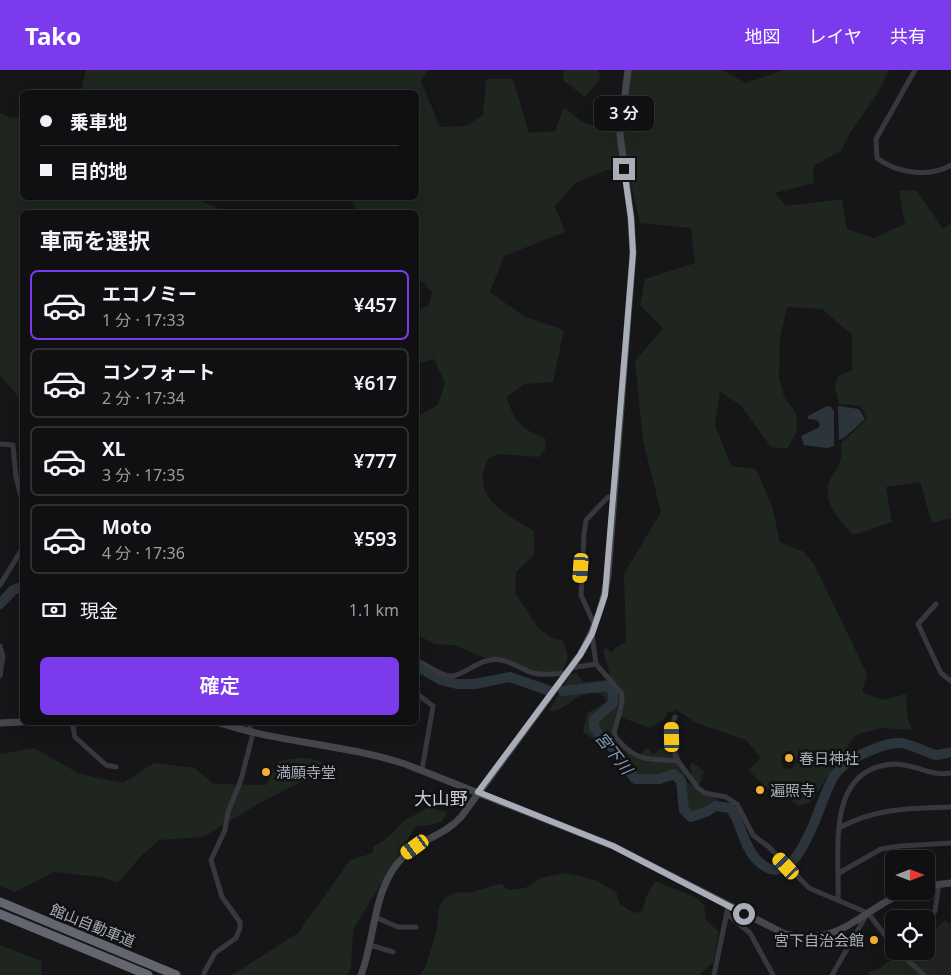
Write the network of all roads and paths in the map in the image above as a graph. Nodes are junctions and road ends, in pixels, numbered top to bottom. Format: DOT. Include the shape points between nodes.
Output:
graph roads {
  1 [pos="628,70"];
  2 [pos="915,70"];
  3 [pos="951,166"];
  4 [pos="0,444"];
  5 [pos="20,492"];
  6 [pos="614,495"];
  7 [pos="20,552"];
  8 [pos="0,585"];
  9 [pos="936,604"];
  10 [pos="594,630"];
  11 [pos="0,646"];
  12 [pos="419,662"];
  13 [pos="596,664"];
  14 [pos="570,670"];
  15 [pos="0,676"];
  16 [pos="951,681"];
  17 [pos="419,695"];
  18 [pos="675,716"];
  19 [pos="20,722"];
  20 [pos="0,723"];
  21 [pos="73,725"];
  22 [pos="226,725"];
  23 [pos="251,725"];
  24 [pos="251,733"];
  25 [pos="678,761"];
  26 [pos="116,767"];
  27 [pos="422,770"];
  28 [pos="951,773"];
  29 [pos="478,792"];
  30 [pos="951,806"];
  31 [pos="839,828"];
  32 [pos="951,843"];
  33 [pos="839,873"];
  34 [pos="939,884"];
  35 [pos="951,884"];
  36 [pos="935,885"];
  37 [pos="838,900"];
  38 [pos="892,900"];
  39 [pos="0,902"];
  40 [pos="728,910"];
  41 [pos="935,911"];
  42 [pos="868,913"];
  43 [pos="0,914"];
  44 [pos="375,917"];
  45 [pos="416,928"];
  46 [pos="885,935"];
  47 [pos="370,945"];
  48 [pos="393,952"];
  49 [pos="908,960"];
  50 [pos="204,973"];
  51 [pos="148,975"];
  52 [pos="176,975"];
  53 [pos="361,975"];
  54 [pos="714,975"];
  55 [pos="773,975"];
  56 [pos="832,975"];
  57 [pos="924,975"];
  1 -- 6 [label="street" via="620,134 633,253"];
  2 -- 3 [label="street" via="876,139 877,158 916,172 935,172"];
  4 -- 5 [label="street" via="13,445"];
  6 -- 10 [label="street" via="605,595"];
  6 -- 10 [label="street" via="608,497 586,520 581,594"];
  7 -- 8 [label="street"];
  9 -- 16 [label="street" via="918,624 941,673"];
  10 -- 13 [label="street"];
  10 -- 14 [label="street"];
  11 -- 15 [label="street" via="3,656"];
  12 -- 14 [label="street" via="439,674 452,676 494,660 535,674"];
  13 -- 14 [label="street"];
  13 -- 25 [label="street" via="622,694 616,738 638,757"];
  14 -- 29 [label="street"];
  17 -- 27 [label="street" via="434,706"];
  18 -- 25 [label="street" via="672,746"];
  19 -- 20 [label="street"];
  21 -- 26 [label="street" via="75,737 106,765"];
  22 -- 24 [label="street"];
  23 -- 24 [label="street"];
  24 -- 27 [label="street" via="382,756"];
  24 -- 50 [label="street" via="241,780 228,812 225,830 211,860 222,897 240,922 239,933 215,953"];
  25 -- 37 [label="street" via="702,792 722,796 738,804 753,835 808,888"];
  27 -- 29 [label="street"];
  28 -- 31 [label="street" via="930,773 901,764 889,764 867,772 847,792 840,811"];
  29 -- 40 [label="street" via="613,846"];
  29 -- 44 [label="street" via="452,826 401,859 384,890"];
  30 -- 31 [label="street" via="881,811"];
  31 -- 33 [label="street"];
  32 -- 33 [label="street" via="881,849"];
  33 -- 37 [label="street"];
  34 -- 35 [label="street"];
  34 -- 36 [label="street"];
  34 -- 41 [label="street"];
  37 -- 42 [label="street"];
  38 -- 42 [label="street"];
  39 -- 52 [label="highway, 館山自動車道"];
  40 -- 42 [label="street" via="774,930 814,937 832,934"];
  40 -- 54 [label="street"];
  40 -- 55 [label="street" via="750,933"];
  42 -- 46 [label="street"];
  42 -- 56 [label="street"];
  43 -- 51 [label="highway, 館山自動車道"];
  44 -- 45 [label="street" via="398,926"];
  44 -- 47 [label="street"];
  47 -- 48 [label="street"];
  47 -- 53 [label="street"];
  49 -- 57 [label="street"];
}
